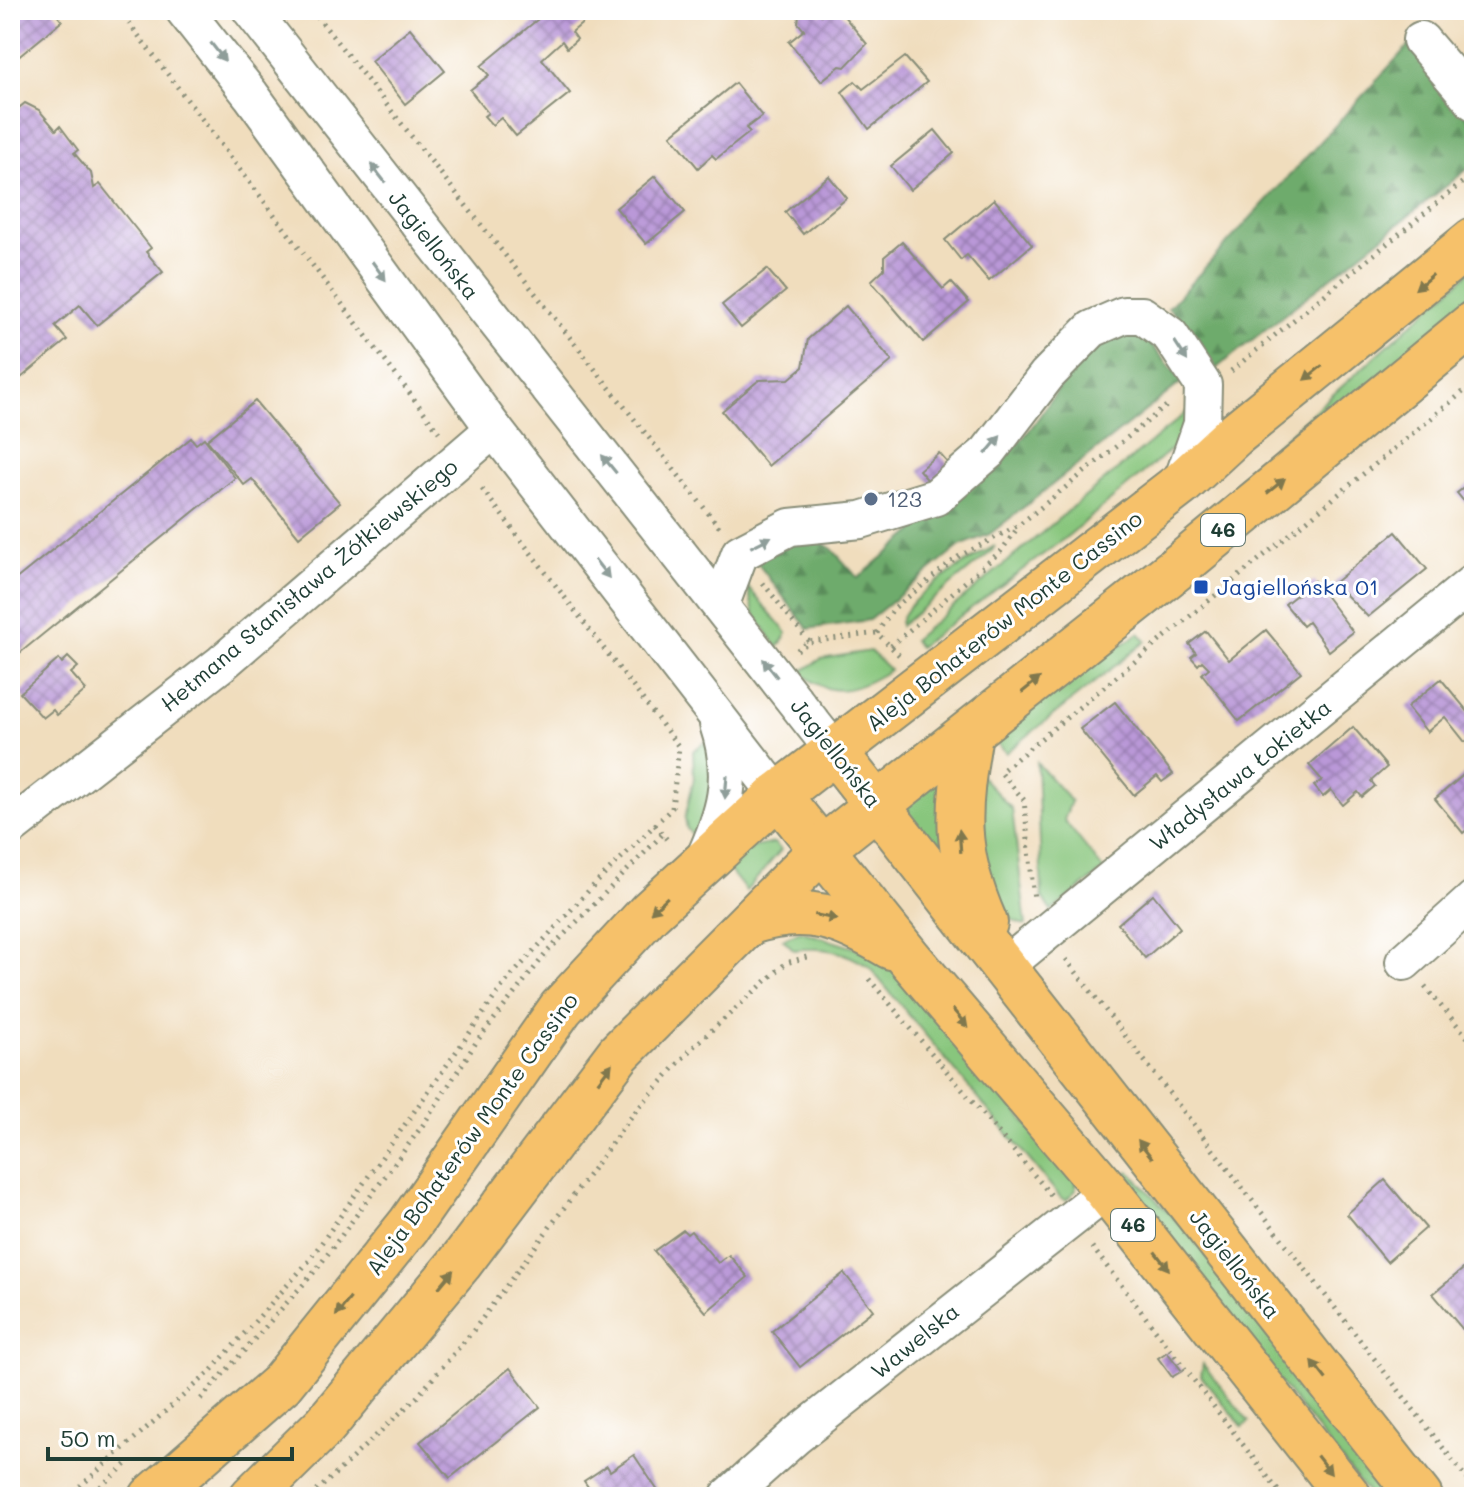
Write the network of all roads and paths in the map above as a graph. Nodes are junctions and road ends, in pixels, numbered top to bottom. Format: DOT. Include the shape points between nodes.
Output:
graph roads {
  1 [pos="119,10"];
  2 [pos="184,10"];
  3 [pos="251,10"];
  4 [pos="312,10"];
  5 [pos="1421,40"];
  6 [pos="1474,102"];
  7 [pos="1474,173"];
  8 [pos="1474,240"];
  9 [pos="1474,323"];
  10 [pos="1219,380"];
  11 [pos="1474,383"];
  12 [pos="1173,401"];
  13 [pos="494,429"];
  14 [pos="459,458"];
  15 [pos="1181,484"];
  16 [pos="1019,525"];
  17 [pos="723,533"];
  18 [pos="760,580"];
  19 [pos="1474,582"];
  20 [pos="721,604"];
  21 [pos="877,633"];
  22 [pos="891,646"];
  23 [pos="905,662"];
  24 [pos="713,711"];
  25 [pos="970,734"];
  26 [pos="835,752"];
  27 [pos="778,795"];
  28 [pos="877,807"];
  29 [pos="655,825"];
  30 [pos="10,828"];
  31 [pos="663,834"];
  32 [pos="822,849"];
  33 [pos="690,860"];
  34 [pos="1474,899"];
  35 [pos="1035,907"];
  36 [pos="750,922"];
  37 [pos="1057,947"];
  38 [pos="816,955"];
  39 [pos="910,959"];
  40 [pos="1404,962"];
  41 [pos="1004,967"];
  42 [pos="867,976"];
  43 [pos="1474,1045"];
  44 [pos="1107,1191"];
  45 [pos="1071,1219"];
  46 [pos="196,1404"];
  47 [pos="142,1479"];
  48 [pos="1474,1488"];
  49 [pos="68,1497"];
  50 [pos="88,1497"];
  51 [pos="252,1497"];
  52 [pos="311,1497"];
  53 [pos="728,1497"];
  54 [pos="1283,1497"];
  55 [pos="1349,1497"];
  56 [pos="1420,1497"];
  1 -- 14 [label="path"];
  2 -- 13 [label="street, one-way"];
  20 -- 3 [label="street, Jagiellońska, one-way"];
  4 -- 17 [label="path"];
  5 -- 6 [label="street"];
  7 -- 10 [label="path"];
  8 -- 15 [label="main road, Aleja Bohaterów Monte Cassino, one-way"];
  25 -- 9 [label="main road, 46, one-way"];
  11 -- 35 [label="path" via="1000,772 1024,800"];
  12 -- 16 [label="path"];
  13 -- 14 [label="street, Hetmana Stanisława Żółkiewskiego"];
  13 -- 24 [label="street, one-way"];
  14 -- 29 [label="path" via="679,747 672,808"];
  14 -- 30 [label="street, Hetmana Stanisława Żółkiewskiego" via="222,663"];
  20 -- 15 [label="street, one-way" via="740,553 790,527 861,520 936,497 988,452 1047,375 1092,329 1124,315 1142,315 1170,335 1203,385 1202,424"];
  15 -- 26 [label="main road, Aleja Bohaterów Monte Cassino"];
  16 -- 21 [label="path" via="958,557 893,609"];
  16 -- 22 [label="path" via="1001,551"];
  18 -- 21 [label="path" via="809,642"];
  19 -- 41 [label="street, Władysława Łokietka"];
  26 -- 20 [label="street, Jagiellońska, one-way"];
  21 -- 22 [label="path"];
  22 -- 23 [label="path"];
  24 -- 27 [label="street"];
  24 -- 33 [label="street, one-way" via="728,752 727,791 716,833"];
  25 -- 28 [label="main road, 46"];
  41 -- 25 [label="main road, one-way" via="960,851 961,790"];
  26 -- 27 [label="main road, Aleja Bohaterów Monte Cassino"];
  26 -- 28 [label="main road, Jagiellońska"];
  27 -- 32 [label="main road, 46"];
  27 -- 33 [label="main road, Aleja Bohaterów Monte Cassino"];
  28 -- 32 [label="main road"];
  28 -- 41 [label="main road, Jagiellońska / 46"];
  29 -- 31 [label="path"];
  29 -- 49 [label="path" via="504,984 317,1250 254,1325 167,1413"];
  31 -- 33 [label="path"];
  31 -- 46 [label="path" via="548,951 477,1041 425,1122 316,1270"];
  32 -- 36 [label="main road"];
  32 -- 39 [label="main road, 46"];
  33 -- 47 [label="main road, Aleja Bohaterów Monte Cassino, one-way" via="650,912 561,1008 410,1224 281,1384"];
  34 -- 40 [label="street"];
  36 -- 39 [label="main road, one-way" via="776,914 824,914 857,926"];
  51 -- 36 [label="main road, one-way" via="325,1425 431,1298 619,1053"];
  37 -- 48 [label="path"];
  38 -- 52 [label="path" via="792,959 692,1048 634,1113 473,1331 417,1397"];
  39 -- 44 [label="main road, 46, one-way"];
  40 -- 43 [label="path"];
  56 -- 41 [label="main road, Jagiellońska / 46, one-way"];
  42 -- 45 [label="path"];
  44 -- 45 [label="street, Wawelska"];
  44 -- 55 [label="main road, 46, one-way"];
  45 -- 53 [label="street, Wawelska" via="795,1437"];
  45 -- 54 [label="path"];
  47 -- 50 [label="path"];
}
